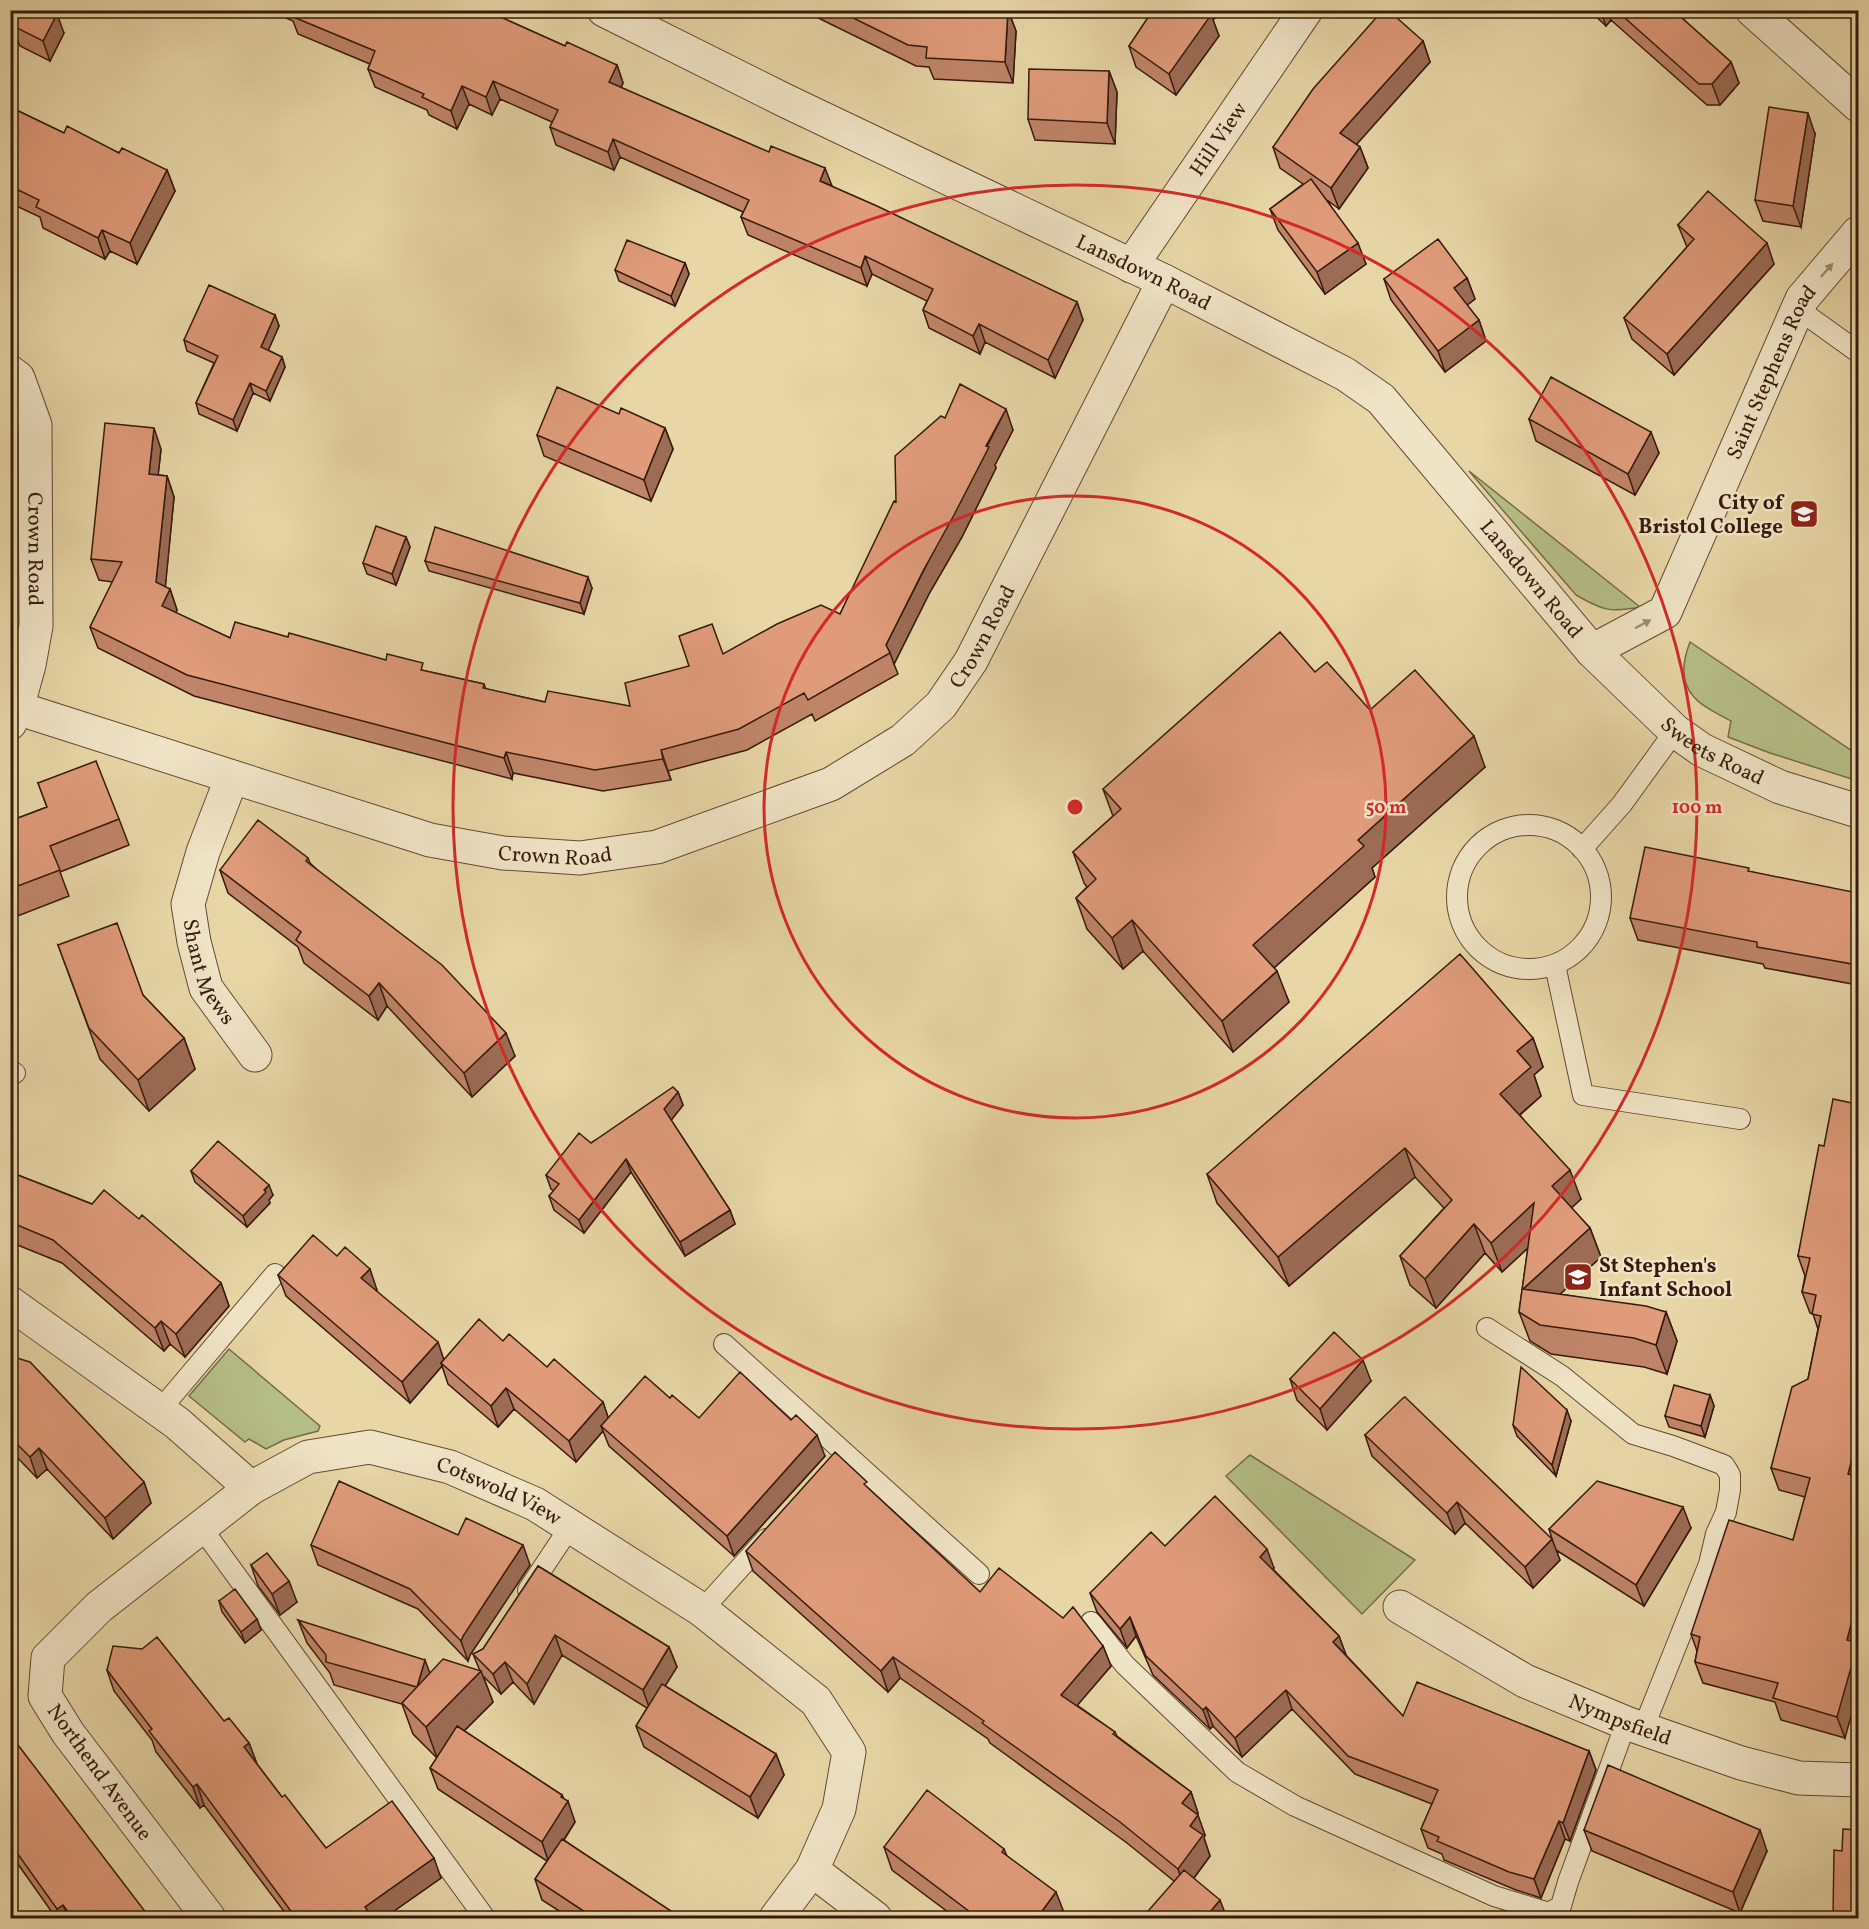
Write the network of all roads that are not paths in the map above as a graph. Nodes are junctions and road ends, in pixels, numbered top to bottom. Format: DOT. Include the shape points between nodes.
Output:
graph roads {
  1 [pos="604,10"];
  2 [pos="1305,10"];
  3 [pos="1752,10"];
  4 [pos="1858,105"];
  5 [pos="1858,233"];
  6 [pos="1131,266"];
  7 [pos="1164,281"];
  8 [pos="1798,309"];
  9 [pos="1858,352"];
  10 [pos="10,372"];
  11 [pos="1592,651"];
  12 [pos="14,715"];
  13 [pos="1675,731"];
  14 [pos="232,777"];
  15 [pos="1858,811"];
  16 [pos="1582,849"];
  17 [pos="1555,965"];
  18 [pos="255,1055"];
  19 [pos="1740,1119"];
  20 [pos="275,1274"];
  21 [pos="10,1303"];
  22 [pos="1487,1328"];
  23 [pos="724,1344"];
  24 [pos="160,1410"];
  25 [pos="844,1452"];
  26 [pos="828,1470"];
  27 [pos="251,1488"];
  28 [pos="780,1523"];
  29 [pos="201,1527"];
  30 [pos="570,1527"];
  31 [pos="979,1574"];
  32 [pos="519,1604"];
  33 [pos="1400,1607"];
  34 [pos="702,1610"];
  35 [pos="1091,1622"];
  36 [pos="1634,1726"];
  37 [pos="1858,1780"];
  38 [pos="812,1870"];
  39 [pos="208,1918"];
  40 [pos="485,1918"];
  41 [pos="776,1918"];
  42 [pos="875,1918"];
  1 -- 6 [label="street, Lansdown Road"];
  2 -- 6 [label="street, Hill View"];
  3 -- 4 [label="street"];
  8 -- 5 [label="street, Saint Stephens Road, one-way" via="1802,299"];
  6 -- 7 [label="street, Lansdown Road"];
  7 -- 11 [label="street, Lansdown Road" via="1345,374 1382,399"];
  7 -- 14 [label="street, Crown Road" via="971,661 941,705 903,740 831,784 657,847 580,858 503,853 430,840"];
  8 -- 9 [label="lane"];
  11 -- 8 [label="street, Saint Stephens Road, one-way" via="1665,612"];
  10 -- 12 [label="street, Crown Road" via="18,378 35,425 36,626"];
  11 -- 13 [label="street, Sweets Road"];
  12 -- 14 [label="street, Crown Road"];
  13 -- 15 [label="street, Sweets Road" via="1702,750 1780,787"];
  13 -- 16 [label="lane" via="1622,804"];
  14 -- 18 [label="street, Shant Mews" via="188,904 206,988"];
  16 -- 17 [label="lane" via="1597,873 1601,900 1595,927 1579,950"];
  16 -- 17 [label="lane" via="1557,830 1526,824 1496,832 1479,845 1471,852 1458,880 1457,912 1470,941 1494,961 1524,970"];
  17 -- 19 [label="lane" via="1583,1095"];
  20 -- 24 [label="lane"];
  21 -- 24 [label="street"];
  22 -- 36 [label="lane" via="1562,1376 1633,1434 1724,1465 1730,1474 1726,1512 1709,1564"];
  23 -- 25 [label="lane"];
  24 -- 27 [label="street"];
  25 -- 26 [label="lane"];
  25 -- 31 [label="lane"];
  27 -- 29 [label="street, Northend Avenue"];
  27 -- 30 [label="street, Cotswold View" via="308,1457 370,1447 450,1467 535,1504"];
  28 -- 34 [label="lane"];
  29 -- 39 [label="street, Northend Avenue" via="99,1607 48,1658 45,1696"];
  29 -- 40 [label="lane"];
  30 -- 32 [label="lane"];
  30 -- 34 [label="street, Cotswold View"];
  33 -- 36 [label="street, Nympsfield" via="1525,1681"];
  34 -- 38 [label="street, Cotswold View" via="816,1701 849,1752 839,1809"];
  35 -- 36 [label="lane" via="1125,1665 1237,1772 1295,1806 1483,1891 1549,1914 1562,1906 1568,1882"];
  36 -- 37 [label="street, Nympsfield" via="1741,1763 1799,1778"];
  38 -- 41 [label="street, Cotswold View"];
  38 -- 42 [label="street"];
}
